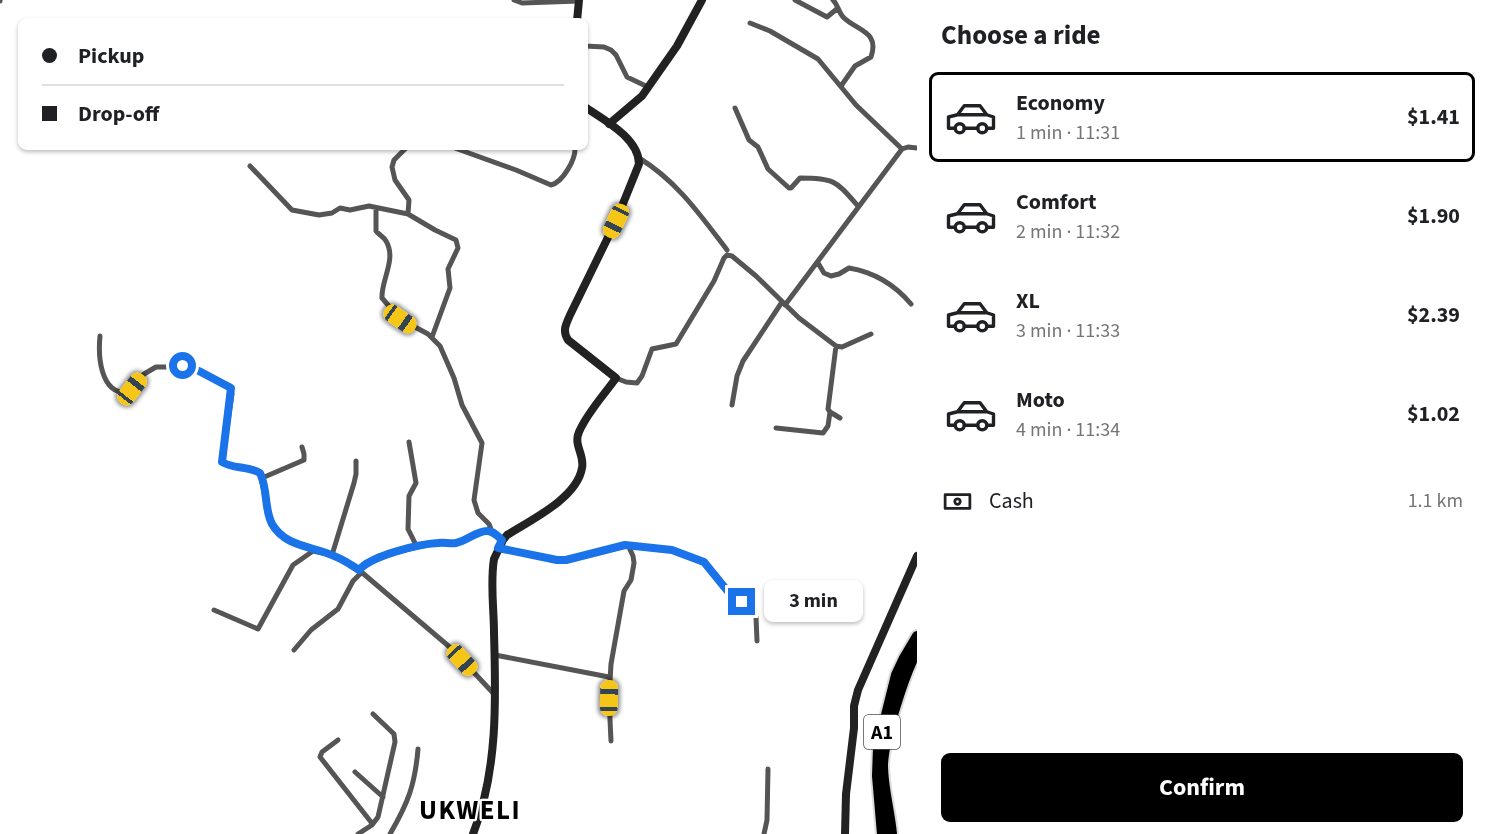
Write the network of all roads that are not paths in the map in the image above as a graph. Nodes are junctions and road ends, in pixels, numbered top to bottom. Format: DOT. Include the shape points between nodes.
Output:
graph roads {
  1 [pos="514,0"];
  2 [pos="579,0"];
  3 [pos="702,0"];
  4 [pos="795,0"];
  5 [pos="833,0"];
  6 [pos="838,8"];
  7 [pos="577,18"];
  8 [pos="750,23"];
  9 [pos="588,46"];
  10 [pos="841,86"];
  11 [pos="648,87"];
  12 [pos="588,108"];
  13 [pos="735,108"];
  14 [pos="609,124"];
  15 [pos="917,148"];
  16 [pos="902,149"];
  17 [pos="404,150"];
  18 [pos="460,150"];
  19 [pos="575,150"];
  20 [pos="639,158"];
  21 [pos="250,166"];
  22 [pos="858,206"];
  23 [pos="376,208"];
  24 [pos="408,214"];
  25 [pos="727,250"];
  26 [pos="818,263"];
  27 [pos="784,303"];
  28 [pos="911,304"];
  29 [pos="871,334"];
  30 [pos="100,336"];
  31 [pos="432,337"];
  32 [pos="836,346"];
  33 [pos="616,378"];
  34 [pos="732,405"];
  35 [pos="830,412"];
  36 [pos="840,418"];
  37 [pos="776,428"];
  38 [pos="409,442"];
  39 [pos="302,447"];
  40 [pos="356,461"];
  41 [pos="262,478"];
  42 [pos="492,532"];
  43 [pos="502,540"];
  44 [pos="628,545"];
  45 [pos="417,547"];
  46 [pos="498,548"];
  47 [pos="313,550"];
  48 [pos="332,555"];
  49 [pos="917,556"];
  50 [pos="361,571"];
  51 [pos="214,610"];
  52 [pos="917,636"];
  53 [pos="757,641"];
  54 [pos="294,650"];
  55 [pos="917,651"];
  56 [pos="495,655"];
  57 [pos="609,677"];
  58 [pos="494,694"];
  59 [pos="373,714"];
  60 [pos="338,740"];
  61 [pos="610,741"];
  62 [pos="418,749"];
  63 [pos="768,769"];
  64 [pos="355,772"];
  65 [pos="383,797"];
  66 [pos="372,825"];
  67 [pos="357,834"];
  68 [pos="390,834"];
  69 [pos="473,834"];
  70 [pos="764,834"];
  71 [pos="845,834"];
  72 [pos="882,834"];
  73 [pos="892,834"];
  1 -- 2 [label="street"];
  2 -- 7 [label="street"];
  3 -- 11 [label="street" via="674,51"];
  4 -- 6 [label="street" via="827,17"];
  5 -- 6 [label="street"];
  6 -- 10 [label="street" via="848,21 871,37 873,44 871,57 855,66"];
  8 -- 10 [label="street" via="812,54"];
  9 -- 11 [label="street" via="611,50 627,77"];
  10 -- 16 [label="street"];
  11 -- 14 [label="street"];
  12 -- 14 [label="street"];
  13 -- 22 [label="street" via="748,140 758,147 768,169 789,188 800,178 831,181 838,183"];
  14 -- 20 [label="street" via="630,142"];
  15 -- 16 [label="street"];
  16 -- 22 [label="street"];
  17 -- 24 [label="street" via="392,167 395,180 409,200"];
  18 -- 19 [label="street" via="550,185 557,183"];
  20 -- 25 [label="street" via="659,170 686,197"];
  20 -- 33 [label="street" via="616,221 565,328 568,340"];
  21 -- 23 [label="street" via="294,211 319,215 340,208"];
  22 -- 26 [label="street"];
  23 -- 24 [label="street"];
  23 -- 31 [label="street" via="376,231 387,243 390,262 382,298 400,319"];
  24 -- 31 [label="street" via="458,244 448,269 450,288"];
  26 -- 27 [label="street"];
  26 -- 28 [label="street" via="824,273 834,277 849,268 872,274"];
  27 -- 32 [label="street"];
  27 -- 33 [label="street" via="749,269 732,256 725,256 678,343 652,349 636,383"];
  27 -- 34 [label="street" via="742,361"];
  29 -- 32 [label="street"];
  30 -- 41 [label="street" via="98,352 106,381 117,392 127,393 156,367 188,367 230,386 222,462 254,470"];
  31 -- 42 [label="street" via="440,346 462,405 482,443 474,500"];
  32 -- 35 [label="street"];
  33 -- 43 [label="street" via="578,434 583,464 573,487 549,509"];
  35 -- 36 [label="street"];
  35 -- 37 [label="street" via="823,433"];
  38 -- 45 [label="street" via="416,483 409,496 408,529"];
  39 -- 41 [label="street" via="304,460"];
  40 -- 48 [label="street" via="354,483"];
  41 -- 47 [label="street" via="273,525 284,537"];
  42 -- 43 [label="street"];
  42 -- 45 [label="street" via="480,532 456,543"];
  43 -- 46 [label="street"];
  44 -- 46 [label="street" via="560,560"];
  44 -- 53 [label="street" via="672,550 704,562 730,594 756,617"];
  44 -- 57 [label="street" via="634,563 624,591"];
  45 -- 50 [label="street" via="379,556 364,563"];
  46 -- 56 [label="street" via="493,566"];
  47 -- 48 [label="street"];
  47 -- 51 [label="street" via="293,566 258,629"];
  48 -- 50 [label="street"];
  49 -- 71 [label="street" via="858,690"];
  50 -- 54 [label="street" via="338,609 311,630"];
  50 -- 58 [label="street" via="452,649"];
  52 -- 72 [label="highway, A1" via="896,675 878,747"];
  55 -- 73 [label="highway, A1" via="904,678 884,758"];
  56 -- 57 [label="street"];
  56 -- 58 [label="street"];
  57 -- 61 [label="street"];
  58 -- 69 [label="street" via="489,772"];
  59 -- 65 [label="street" via="395,736"];
  60 -- 66 [label="street" via="322,752 321,759"];
  62 -- 68 [label="street" via="410,798"];
  63 -- 70 [label="street"];
  64 -- 65 [label="street"];
  65 -- 66 [label="street"];
  66 -- 67 [label="street"];
}
